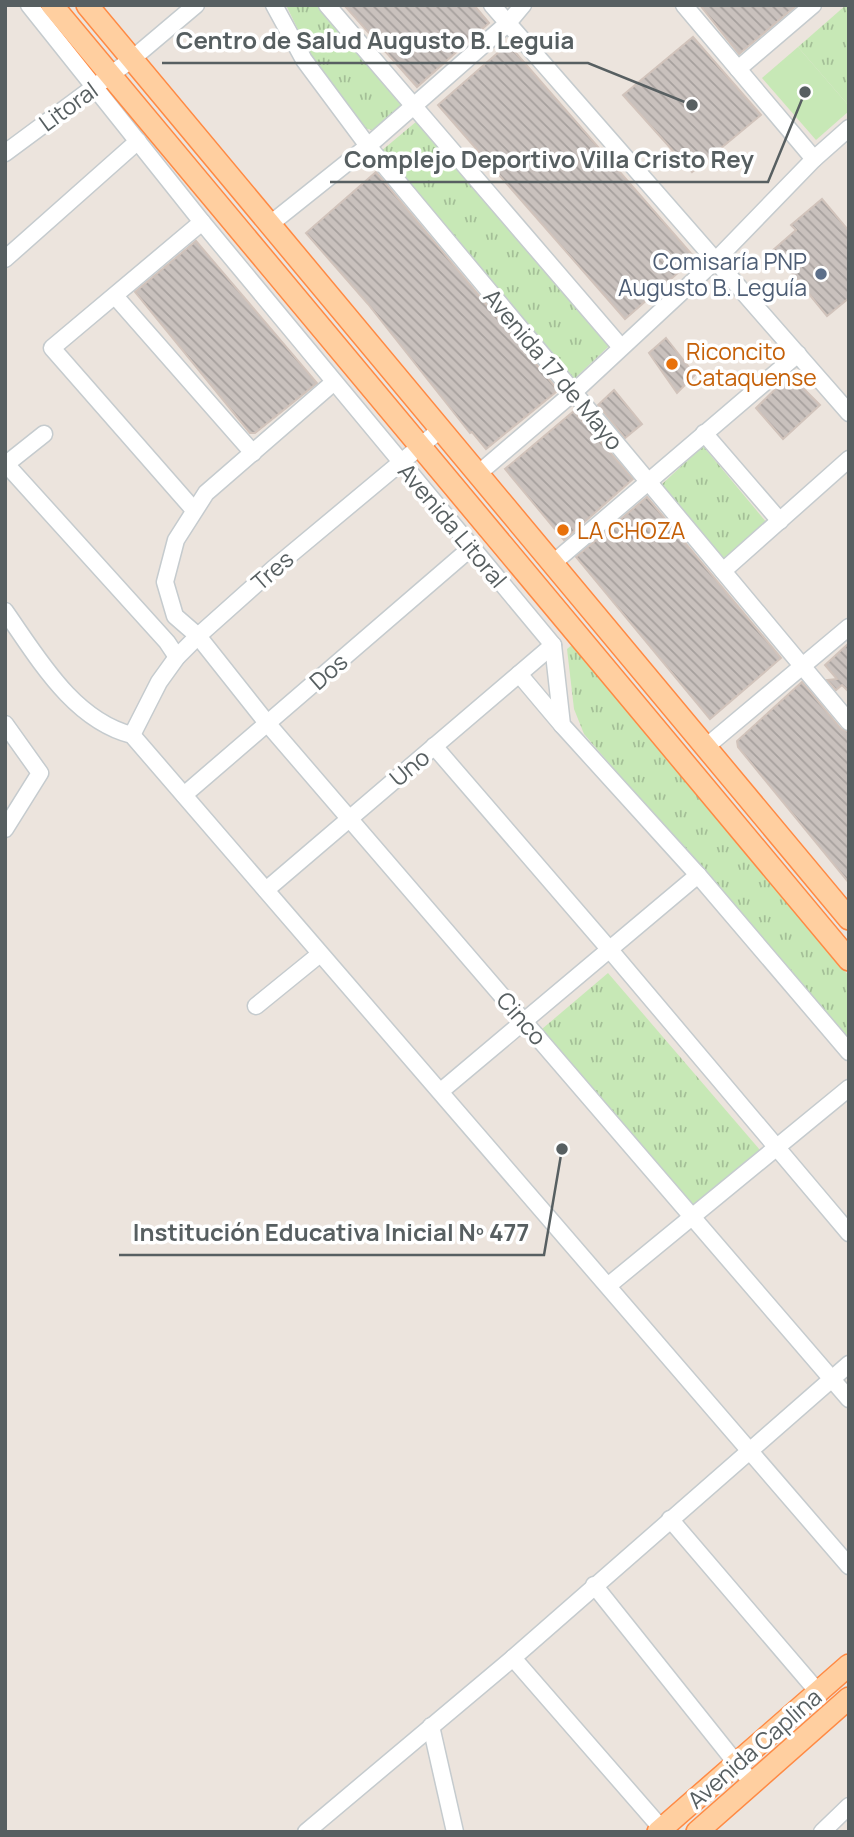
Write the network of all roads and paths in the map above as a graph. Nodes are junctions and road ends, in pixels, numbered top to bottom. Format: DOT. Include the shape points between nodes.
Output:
graph roads {
  1 [pos="29,5"];
  2 [pos="52,5"];
  3 [pos="87,5"];
  4 [pos="196,5"];
  5 [pos="274,5"];
  6 [pos="327,5"];
  7 [pos="492,5"];
  8 [pos="523,5"];
  9 [pos="684,5"];
  10 [pos="813,5"];
  11 [pos="508,23"];
  12 [pos="132,59"];
  13 [pos="738,69"];
  14 [pos="103,81"];
  15 [pos="413,105"];
  16 [pos="849,128"];
  17 [pos="138,141"];
  18 [pos="368,146"];
  19 [pos="5,153"];
  20 [pos="814,159"];
  21 [pos="202,222"];
  22 [pos="268,225"];
  23 [pos="5,259"];
  24 [pos="716,260"];
  25 [pos="115,296"];
  26 [pos="621,346"];
  27 [pos="798,354"];
  28 [pos="334,382"];
  29 [pos="574,392"];
  30 [pos="849,413"];
  31 [pos="441,429"];
  32 [pos="704,433"];
  33 [pos="44,434"];
  34 [pos="421,447"];
  35 [pos="253,453"];
  36 [pos="849,459"];
  37 [pos="401,463"];
  38 [pos="6,465"];
  39 [pos="479,473"];
  40 [pos="648,481"];
  41 [pos="194,510"];
  42 [pos="780,521"];
  43 [pos="472,547"];
  44 [pos="552,564"];
  45 [pos="723,571"];
  46 [pos="5,611"];
  47 [pos="849,627"];
  48 [pos="198,636"];
  49 [pos="553,645"];
  50 [pos="177,657"];
  51 [pos="803,667"];
  52 [pos="519,674"];
  53 [pos="849,722"];
  54 [pos="267,723"];
  55 [pos="5,724"];
  56 [pos="562,725"];
  57 [pos="132,735"];
  58 [pos="434,746"];
  59 [pos="707,746"];
  60 [pos="184,795"];
  61 [pos="350,818"];
  62 [pos="5,829"];
  63 [pos="698,875"];
  64 [pos="266,890"];
  65 [pos="849,919"];
  66 [pos="610,950"];
  67 [pos="320,954"];
  68 [pos="849,960"];
  69 [pos="257,1006"];
  70 [pos="524,1021"];
  71 [pos="849,1052"];
  72 [pos="849,1088"];
  73 [pos="441,1091"];
  74 [pos="776,1149"];
  75 [pos="693,1217"];
  76 [pos="849,1233"];
  77 [pos="609,1285"];
  78 [pos="849,1364"];
  79 [pos="832,1379"];
  80 [pos="849,1399"];
  81 [pos="750,1451"];
  82 [pos="670,1520"];
  83 [pos="849,1566"];
  84 [pos="594,1586"];
  85 [pos="513,1658"];
  86 [pos="849,1665"];
  87 [pos="818,1692"];
  88 [pos="849,1698"];
  89 [pos="431,1726"];
  90 [pos="736,1764"];
  91 [pos="752,1783"];
  92 [pos="847,1812"];
  93 [pos="313,1829"];
  94 [pos="660,1830"];
  95 [pos="455,1832"];
  96 [pos="698,1832"];
  97 [pos="822,1832"];
  1 -- 14 [label="street, Avenida Litoral"];
  2 -- 14 [label="main road, Avenida Litoral"];
  3 -- 12 [label="main road"];
  4 -- 12 [label="street, Litoral"];
  5 -- 18 [label="street, Avenida 17 de Mayo" via="304,60"];
  6 -- 15 [label="street"];
  7 -- 11 [label="street"];
  8 -- 11 [label="street"];
  9 -- 13 [label="street"];
  10 -- 13 [label="street"];
  11 -- 15 [label="street"];
  11 -- 24 [label="street"];
  12 -- 14 [label="street, Litoral"];
  12 -- 22 [label="main road"];
  13 -- 20 [label="street"];
  14 -- 17 [label="street, Avenida Litoral"];
  14 -- 19 [label="street, Litoral"];
  14 -- 34 [label="main road, Avenida Litoral"];
  15 -- 18 [label="street"];
  15 -- 26 [label="street"];
  16 -- 20 [label="street"];
  17 -- 21 [label="street, Avenida Litoral"];
  17 -- 23 [label="street"];
  18 -- 22 [label="street"];
  18 -- 29 [label="street, Avenida 17 de Mayo"];
  20 -- 24 [label="street"];
  21 -- 25 [label="street"];
  21 -- 28 [label="street, Avenida Litoral"];
  22 -- 31 [label="main road"];
  24 -- 26 [label="street"];
  24 -- 27 [label="street"];
  25 -- 35 [label="street"];
  25 -- 41 [label="street" via="52,348"];
  26 -- 29 [label="street"];
  27 -- 30 [label="street"];
  27 -- 32 [label="street"];
  28 -- 35 [label="street, Cinco"];
  28 -- 37 [label="street, Avenida Litoral"];
  29 -- 39 [label="street"];
  29 -- 40 [label="street, Avenida 17 de Mayo"];
  31 -- 34 [label="street, Tres"];
  31 -- 39 [label="main road"];
  32 -- 40 [label="street"];
  32 -- 42 [label="street"];
  33 -- 38 [label="street"];
  34 -- 37 [label="street, Tres"];
  34 -- 68 [label="main road, Avenida Litoral"];
  35 -- 41 [label="street, Cinco" via="206,493"];
  36 -- 42 [label="street"];
  37 -- 43 [label="street, Avenida Litoral"];
  37 -- 48 [label="street, Tres"];
  38 -- 50 [label="street"];
  39 -- 44 [label="main road"];
  40 -- 44 [label="street"];
  40 -- 45 [label="street, Avenida 17 de Mayo"];
  41 -- 48 [label="street, Cinco" via="176,540 165,582 175,616"];
  42 -- 45 [label="street"];
  43 -- 49 [label="street, Avenida Litoral"];
  43 -- 54 [label="street, Dos"];
  44 -- 59 [label="main road"];
  45 -- 51 [label="street, Avenida 17 de Mayo"];
  46 -- 57 [label="street" via="55,681 104,724"];
  47 -- 51 [label="street"];
  48 -- 50 [label="street, Tres"];
  48 -- 54 [label="street, Cinco"];
  49 -- 52 [label="street, Uno"];
  49 -- 56 [label="street"];
  50 -- 57 [label="street, Tres"];
  51 -- 53 [label="street, Avenida 17 de Mayo"];
  51 -- 59 [label="street"];
  52 -- 56 [label="street"];
  52 -- 58 [label="street, Uno"];
  54 -- 60 [label="street, Dos"];
  54 -- 61 [label="street, Cinco"];
  55 -- 62 [label="street" via="40,773"];
  56 -- 63 [label="street"];
  57 -- 60 [label="street"];
  58 -- 61 [label="street, Uno"];
  58 -- 66 [label="street"];
  59 -- 65 [label="main road"];
  60 -- 64 [label="street"];
  61 -- 64 [label="street, Uno"];
  61 -- 70 [label="street, Cinco"];
  63 -- 66 [label="street"];
  63 -- 71 [label="street"];
  64 -- 67 [label="street"];
  66 -- 70 [label="street"];
  66 -- 74 [label="street"];
  67 -- 69 [label="street"];
  67 -- 73 [label="street"];
  70 -- 73 [label="street"];
  70 -- 75 [label="street, Cinco"];
  72 -- 74 [label="street"];
  73 -- 77 [label="street"];
  74 -- 75 [label="street"];
  74 -- 76 [label="street"];
  75 -- 77 [label="street"];
  75 -- 79 [label="street, Cinco"];
  77 -- 81 [label="street"];
  78 -- 79 [label="street"];
  79 -- 80 [label="street, Cinco"];
  79 -- 81 [label="street"];
  81 -- 82 [label="street"];
  81 -- 83 [label="street"];
  82 -- 84 [label="street"];
  82 -- 87 [label="street"];
  84 -- 85 [label="street"];
  84 -- 90 [label="street"];
  85 -- 89 [label="street"];
  85 -- 94 [label="street"];
  86 -- 87 [label="main road, Avenida Caplina"];
  87 -- 90 [label="main road, Avenida Caplina"];
  88 -- 91 [label="main road, Avenida Caplina"];
  89 -- 93 [label="street"];
  89 -- 95 [label="street"];
  90 -- 91 [label="street"];
  90 -- 94 [label="main road, Avenida Caplina"];
  91 -- 96 [label="main road, Avenida Caplina"];
  92 -- 97 [label="street"];
}
